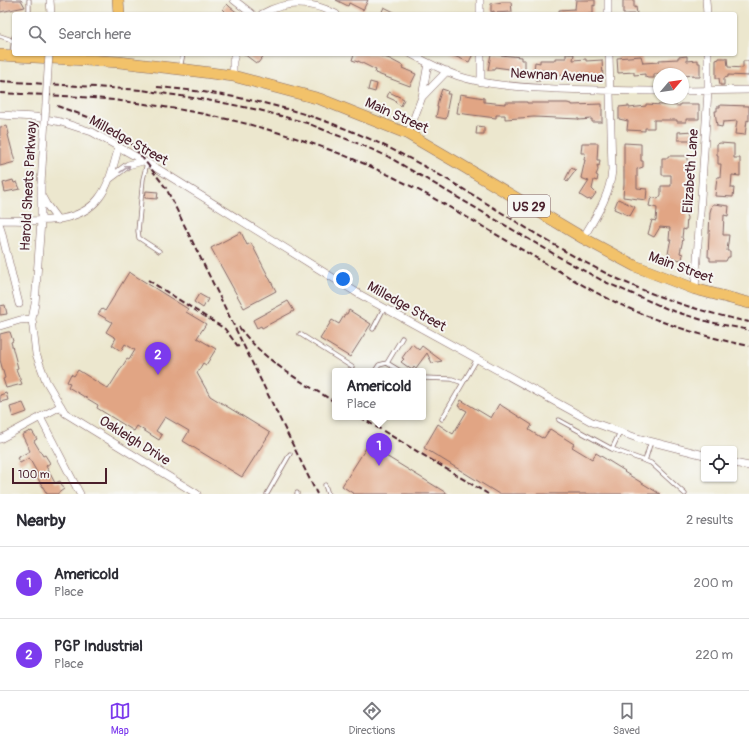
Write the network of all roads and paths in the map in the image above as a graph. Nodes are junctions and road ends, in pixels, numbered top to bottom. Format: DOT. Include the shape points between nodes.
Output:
graph roads {
  1 [pos="29,0"];
  2 [pos="50,0"];
  3 [pos="118,0"];
  4 [pos="234,0"];
  5 [pos="480,0"];
  6 [pos="608,0"];
  7 [pos="706,0"];
  8 [pos="28,12"];
  9 [pos="51,12"];
  10 [pos="119,12"];
  11 [pos="249,12"];
  12 [pos="265,12"];
  13 [pos="331,12"];
  14 [pos="480,12"];
  15 [pos="608,12"];
  16 [pos="707,12"];
  17 [pos="0,36"];
  18 [pos="12,41"];
  19 [pos="0,55"];
  20 [pos="12,55"];
  21 [pos="28,56"];
  22 [pos="49,56"];
  23 [pos="86,56"];
  24 [pos="183,56"];
  25 [pos="234,56"];
  26 [pos="415,56"];
  27 [pos="481,56"];
  28 [pos="609,56"];
  29 [pos="708,56"];
  30 [pos="118,58"];
  31 [pos="76,59"];
  32 [pos="428,63"];
  33 [pos="180,69"];
  34 [pos="447,72"];
  35 [pos="233,76"];
  36 [pos="482,82"];
  37 [pos="749,90"];
  38 [pos="610,91"];
  39 [pos="653,91"];
  40 [pos="689,91"];
  41 [pos="708,91"];
  42 [pos="422,97"];
  43 [pos="0,115"];
  44 [pos="408,134"];
  45 [pos="119,146"];
  46 [pos="145,162"];
  47 [pos="108,180"];
  48 [pos="41,195"];
  49 [pos="0,220"];
  50 [pos="41,220"];
  51 [pos="58,220"];
  52 [pos="0,226"];
  53 [pos="583,238"];
  54 [pos="159,250"];
  55 [pos="695,289"];
  56 [pos="749,303"];
  57 [pos="19,304"];
  58 [pos="384,308"];
  59 [pos="32,319"];
  60 [pos="0,326"];
  61 [pos="373,329"];
  62 [pos="300,334"];
  63 [pos="402,338"];
  64 [pos="477,359"];
  65 [pos="387,363"];
  66 [pos="352,367"];
  67 [pos="377,368"];
  68 [pos="395,368"];
  69 [pos="426,378"];
  70 [pos="463,383"];
  71 [pos="61,406"];
  72 [pos="40,417"];
  73 [pos="442,419"];
  74 [pos="559,420"];
  75 [pos="620,432"];
  76 [pos="0,439"];
  77 [pos="651,441"];
  78 [pos="612,449"];
  79 [pos="290,454"];
  80 [pos="701,454"];
  81 [pos="645,461"];
  82 [pos="737,464"];
  83 [pos="749,466"];
  84 [pos="325,485"];
  85 [pos="80,494"];
  86 [pos="198,494"];
  87 [pos="267,494"];
  88 [pos="328,494"];
  89 [pos="685,494"];
  1 -- 8 [label="lane"];
  2 -- 9 [label="street"];
  3 -- 10 [label="main road"];
  4 -- 11 [label="street"];
  5 -- 14 [label="street"];
  6 -- 15 [label="street"];
  7 -- 16 [label="street"];
  12 -- 13 [label="street" via="284,4 300,2"];
  17 -- 18 [label="lane"];
  19 -- 20 [label="main road, Main Street / US 29"];
  21 -- 31 [label="main road, Main Street / US 29"];
  22 -- 48 [label="street, Harold Sheats Parkway, bridge"];
  23 -- 31 [label="main road"];
  24 -- 33 [label="lane"];
  25 -- 35 [label="street"];
  26 -- 32 [label="street, Newnan Avenue"];
  27 -- 36 [label="street"];
  28 -- 38 [label="street"];
  29 -- 41 [label="street, Elizabeth Lane"];
  30 -- 31 [label="main road, Main Street / US 29"];
  30 -- 33 [label="main road, Main Street / US 29"];
  32 -- 34 [label="street, Newnan Avenue"];
  32 -- 42 [label="street"];
  33 -- 35 [label="main road, Main Street / US 29"];
  34 -- 36 [label="street, Newnan Avenue"];
  34 -- 42 [label="street"];
  35 -- 44 [label="main road, Main Street / US 29" via="320,99"];
  36 -- 38 [label="street, Newnan Avenue" via="523,87"];
  37 -- 41 [label="street"];
  38 -- 39 [label="street, Newnan Avenue"];
  38 -- 53 [label="street" via="612,181 606,198"];
  40 -- 41 [label="street"];
  41 -- 55 [label="street, Elizabeth Lane"];
  42 -- 44 [label="street"];
  43 -- 45 [label="street, Milledge Street" via="35,117 61,122 92,132"];
  44 -- 53 [label="main road, Main Street / US 29"];
  45 -- 46 [label="street, Milledge Street"];
  45 -- 47 [label="street"];
  47 -- 46 [label="street, one-way" via="128,165"];
  46 -- 54 [label="lane" via="139,238"];
  46 -- 58 [label="street, Milledge Street"];
  47 -- 51 [label="street" via="99,198 88,208 71,217"];
  48 -- 50 [label="street, Harold Sheats Parkway"];
  48 -- 51 [label="street"];
  49 -- 50 [label="street"];
  50 -- 51 [label="street"];
  50 -- 59 [label="street, Harold Sheats Parkway"];
  52 -- 57 [label="street"];
  53 -- 55 [label="main road, Main Street / US 29" via="635,266"];
  55 -- 56 [label="main road, Main Street / US 29"];
  58 -- 61 [label="lane"];
  58 -- 64 [label="street, Milledge Street"];
  59 -- 60 [label="street"];
  59 -- 71 [label="street, Harold Sheats Parkway" via="36,354 46,381"];
  62 -- 66 [label="lane"];
  63 -- 65 [label="lane"];
  64 -- 70 [label="lane"];
  64 -- 75 [label="street, Milledge Street" via="592,422"];
  65 -- 67 [label="lane"];
  65 -- 68 [label="lane"];
  69 -- 70 [label="lane" via="452,379"];
  70 -- 73 [label="lane"];
  71 -- 72 [label="street"];
  71 -- 86 [label="street, Oakleigh Drive" via="65,413"];
  72 -- 76 [label="street"];
  72 -- 85 [label="street"];
  74 -- 78 [label="lane"];
  75 -- 77 [label="street, Milledge Street"];
  75 -- 78 [label="lane"];
  77 -- 80 [label="street, Milledge Street"];
  77 -- 81 [label="lane"];
  78 -- 81 [label="lane"];
  79 -- 87 [label="lane"];
  81 -- 89 [label="lane"];
  82 -- 83 [label="street"];
  84 -- 88 [label="lane"];
}
